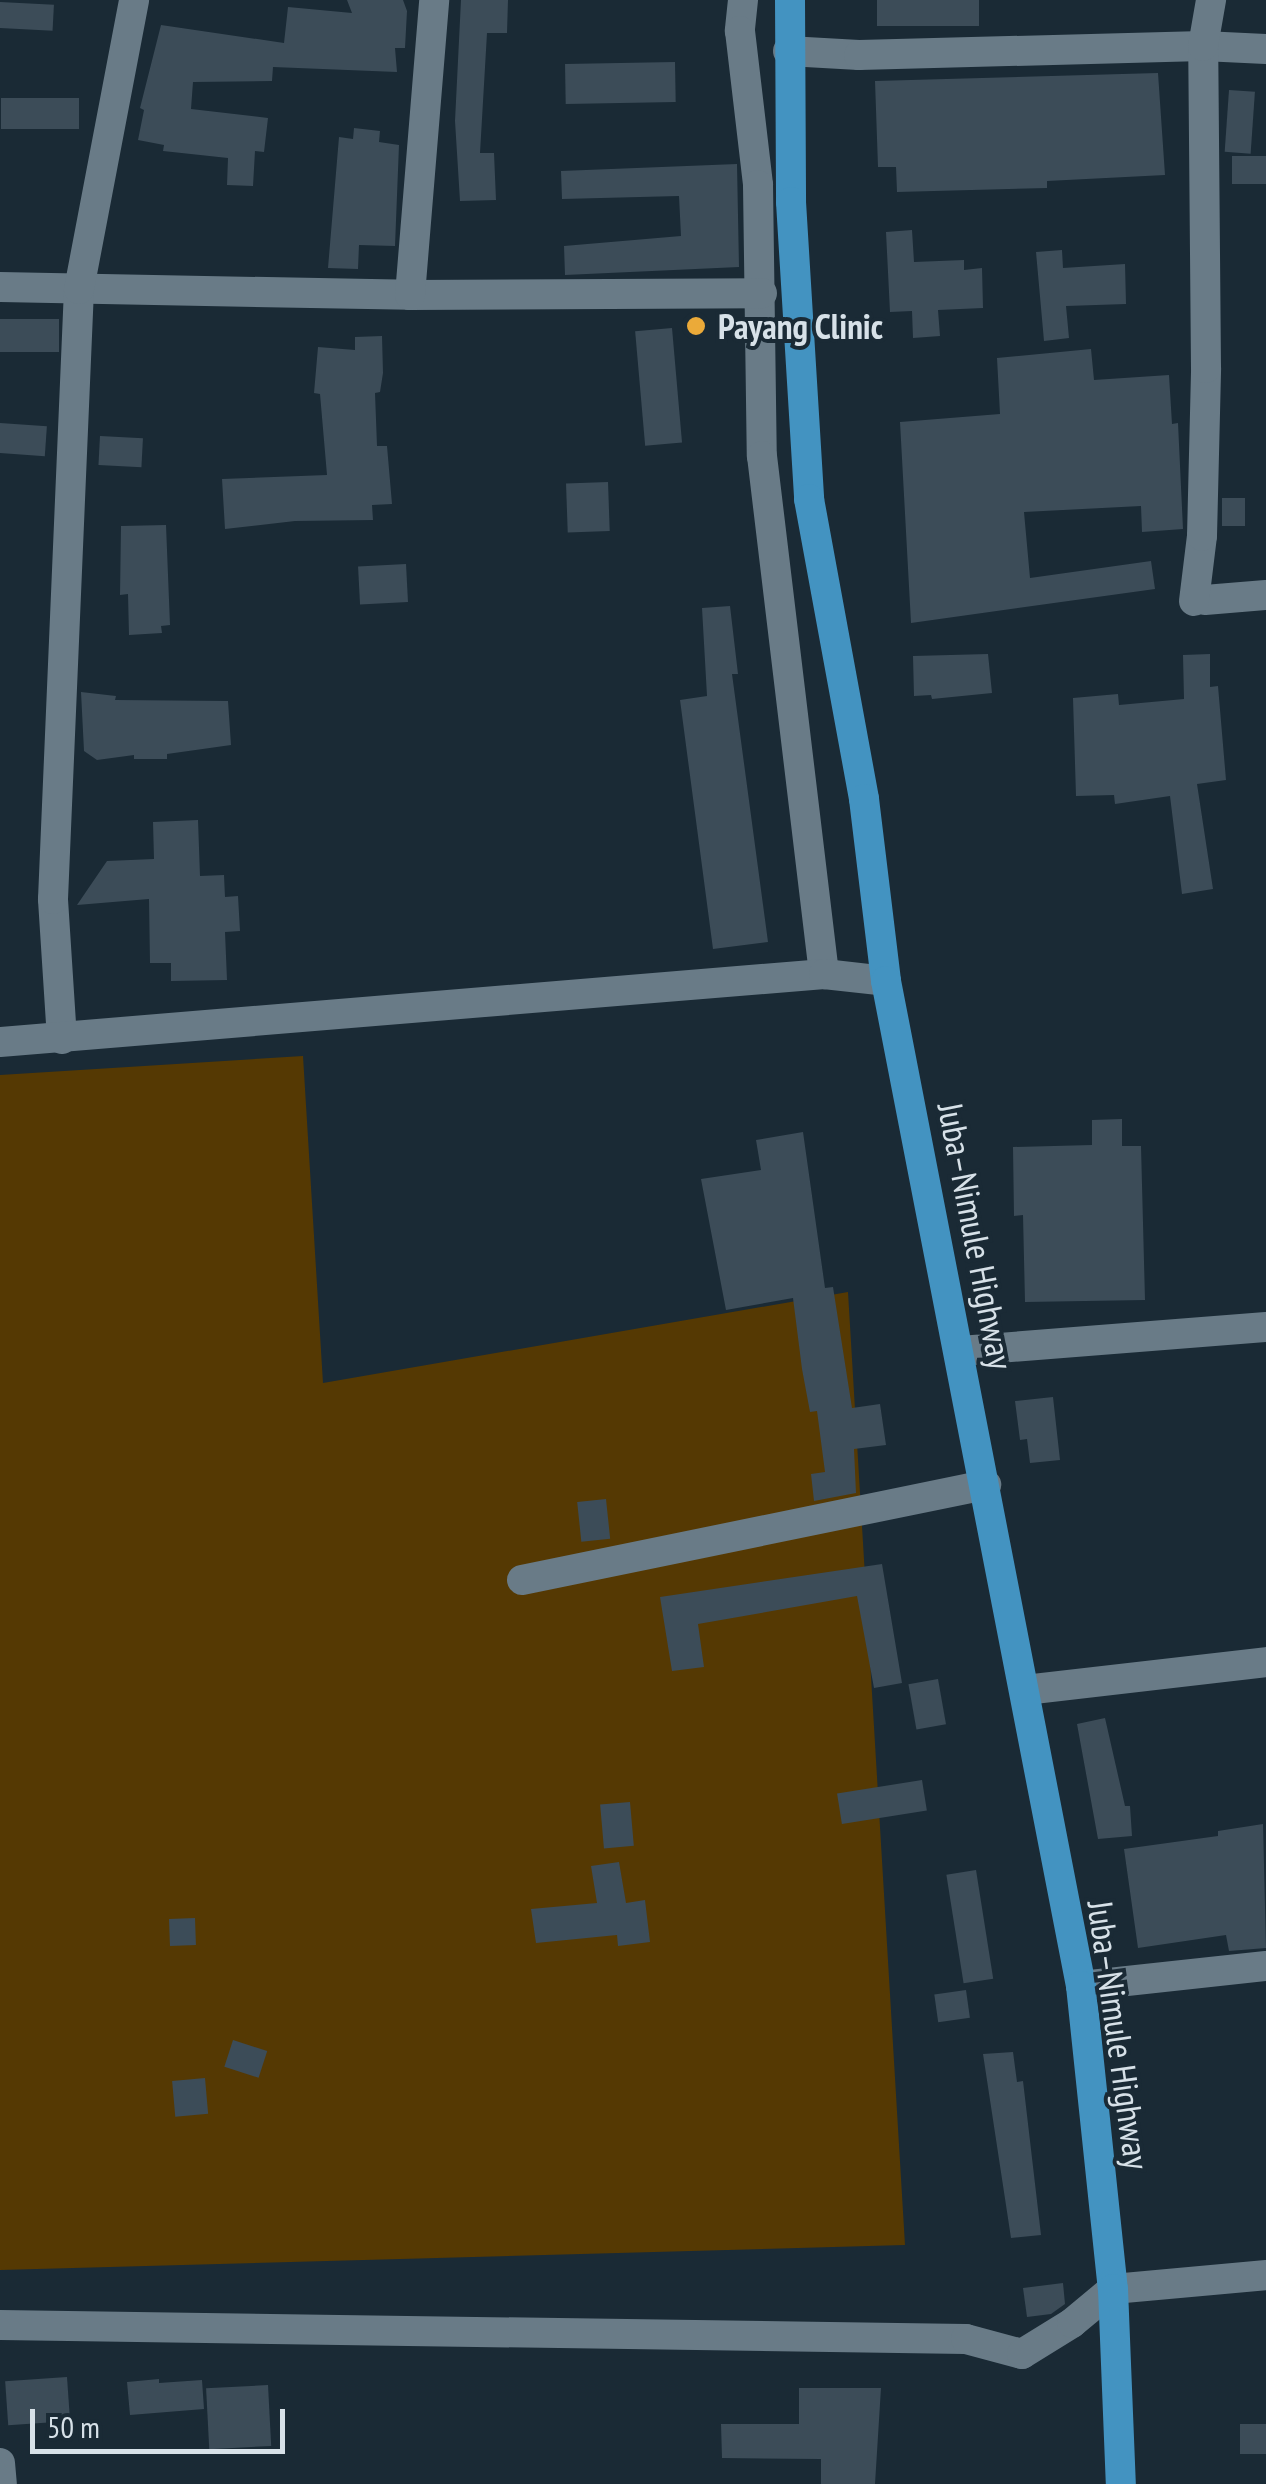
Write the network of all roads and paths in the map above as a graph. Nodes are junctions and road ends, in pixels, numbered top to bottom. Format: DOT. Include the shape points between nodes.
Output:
graph roads {
  1 [pos="134,0"];
  2 [pos="434,0"];
  3 [pos="743,0"];
  4 [pos="790,0"];
  5 [pos="1211,0"];
  6 [pos="1203,46"];
  7 [pos="1266,49"];
  8 [pos="788,51"];
  9 [pos="0,287"];
  10 [pos="79,289"];
  11 [pos="762,293"];
  12 [pos="410,294"];
  13 [pos="1266,594"];
  14 [pos="824,974"];
  15 [pos="886,981"];
  16 [pos="62,1039"];
  17 [pos="0,1042"];
  18 [pos="1266,1327"];
  19 [pos="960,1351"];
  20 [pos="986,1485"];
  21 [pos="522,1580"];
  22 [pos="1266,1662"];
  23 [pos="1025,1690"];
  24 [pos="1266,1966"];
  25 [pos="1081,1986"];
  26 [pos="1266,2275"];
  27 [pos="1112,2288"];
  28 [pos="0,2324"];
  29 [pos="0,2463"];
  30 [pos="2,2484"];
  31 [pos="1120,2484"];
  1 -- 10 [label="street"];
  2 -- 12 [label="street"];
  3 -- 11 [label="street"];
  4 -- 8 [label="main road, Juba–Nimule Highway"];
  5 -- 6 [label="street"];
  6 -- 7 [label="street"];
  6 -- 8 [label="street"];
  6 -- 13 [label="street" via="1200,600"];
  8 -- 15 [label="main road, Juba–Nimule Highway" via="809,499 864,799"];
  9 -- 10 [label="street"];
  10 -- 12 [label="street"];
  10 -- 16 [label="street" via="54,899"];
  11 -- 12 [label="street"];
  11 -- 14 [label="street" via="762,456"];
  14 -- 15 [label="street"];
  14 -- 16 [label="street"];
  15 -- 19 [label="main road, Juba–Nimule Highway"];
  16 -- 17 [label="street"];
  18 -- 19 [label="street"];
  19 -- 20 [label="main road, Juba–Nimule Highway"];
  20 -- 21 [label="street"];
  20 -- 23 [label="main road, Juba–Nimule Highway"];
  22 -- 23 [label="street"];
  23 -- 25 [label="main road, Juba–Nimule Highway"];
  24 -- 25 [label="street"];
  25 -- 27 [label="main road, Juba–Nimule Highway"];
  26 -- 27 [label="street"];
  27 -- 28 [label="street" via="1022,2354 966,2339"];
  27 -- 31 [label="main road, Juba–Nimule Highway"];
  29 -- 30 [label="street"];
}
